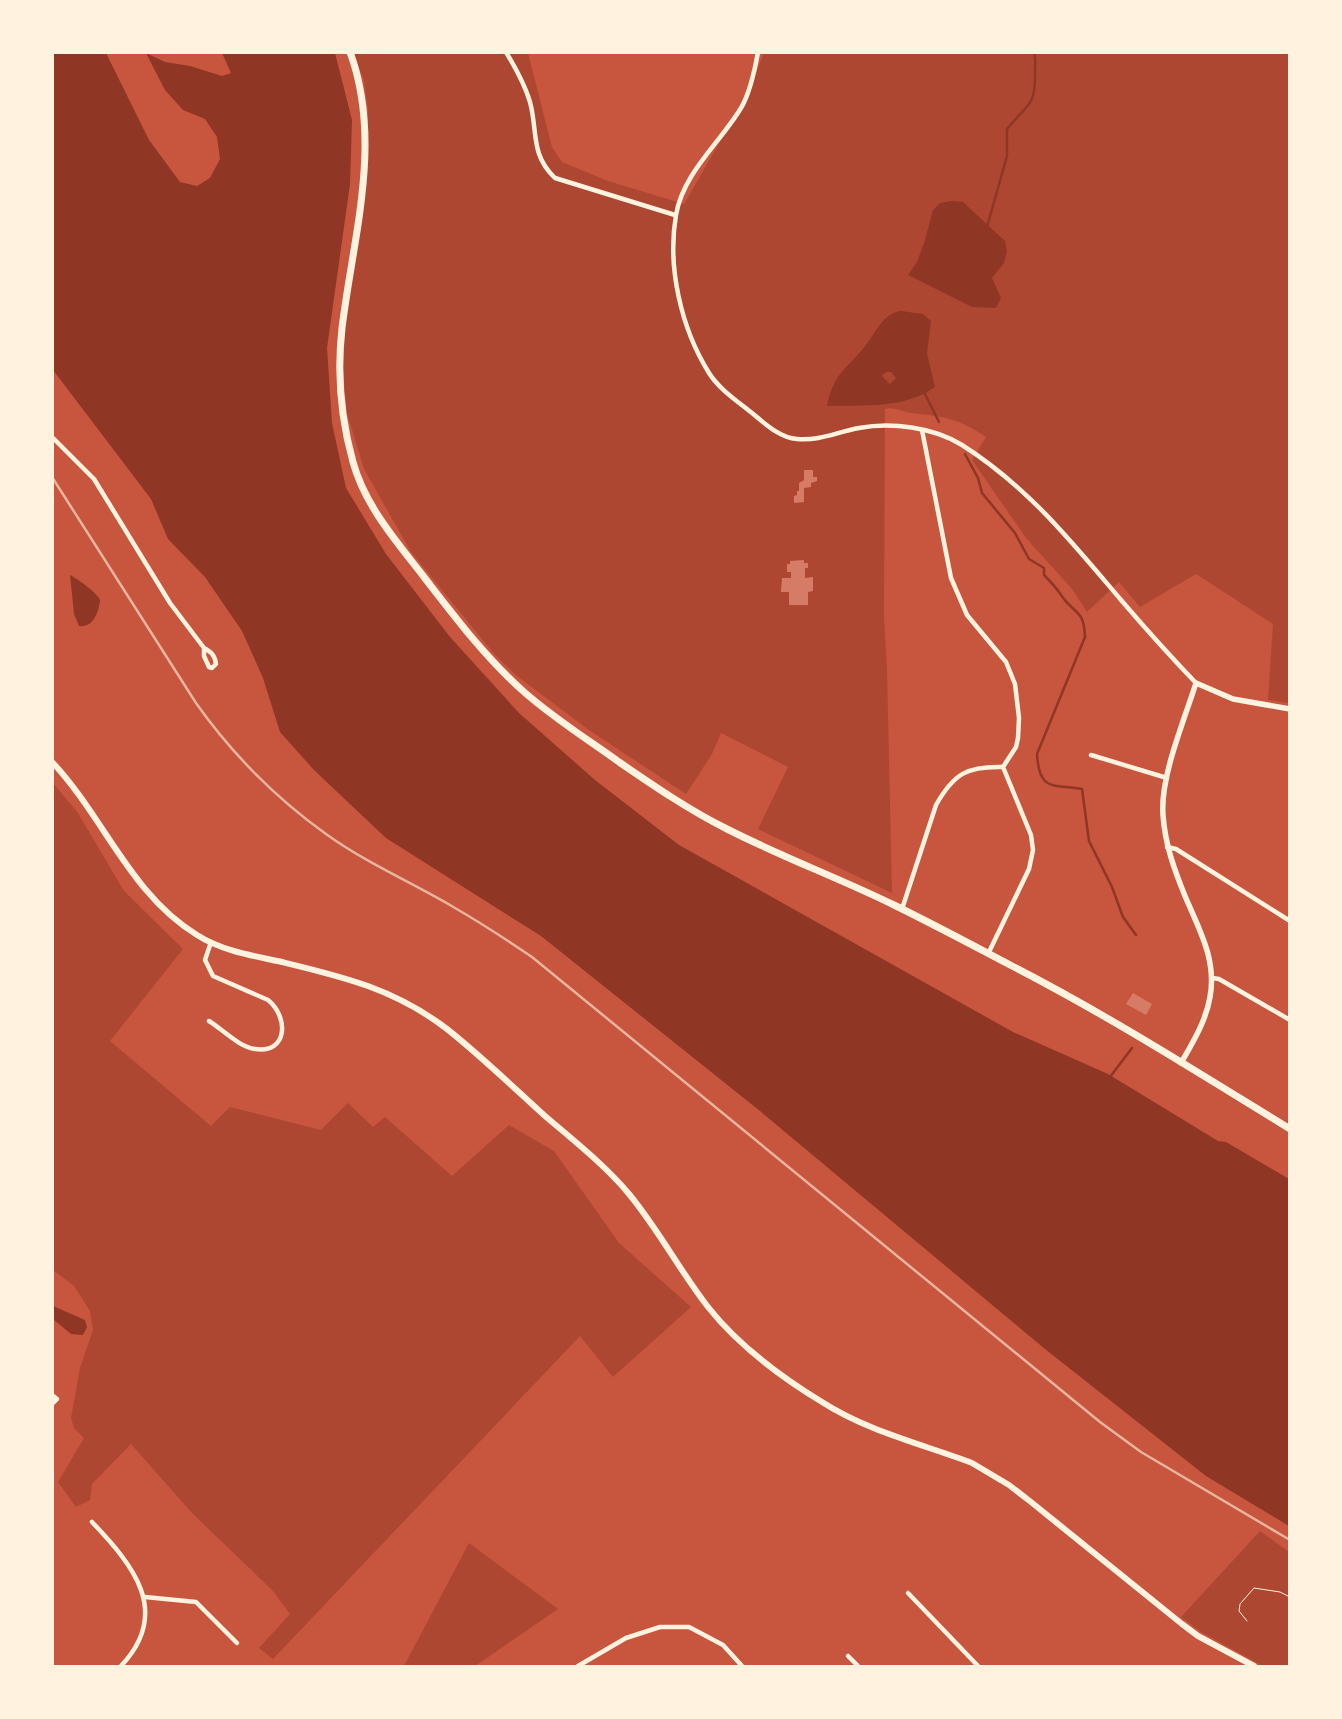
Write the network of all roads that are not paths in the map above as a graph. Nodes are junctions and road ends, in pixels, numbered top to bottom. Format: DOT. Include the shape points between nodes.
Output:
graph roads {
  1 [pos="350,52"];
  2 [pos="506,52"];
  3 [pos="758,52"];
  4 [pos="675,215"];
  5 [pos="922,430"];
  6 [pos="52,437"];
  7 [pos="204,648"];
  8 [pos="1196,683"];
  9 [pos="1290,709"];
  10 [pos="1091,755"];
  11 [pos="52,762"];
  12 [pos="1004,767"];
  13 [pos="1167,778"];
  14 [pos="1167,847"];
  15 [pos="902,909"];
  16 [pos="1290,921"];
  17 [pos="211,942"];
  18 [pos="988,954"];
  19 [pos="1212,978"];
  20 [pos="1290,1020"];
  21 [pos="209,1021"];
  22 [pos="1181,1063"];
  23 [pos="1290,1128"];
  24 [pos="52,1395"];
  25 [pos="52,1404"];
  26 [pos="92,1522"];
  27 [pos="908,1593"];
  28 [pos="145,1597"];
  29 [pos="237,1643"];
  30 [pos="848,1656"];
  31 [pos="121,1666"];
  32 [pos="578,1666"];
  33 [pos="742,1666"];
  34 [pos="858,1666"];
  35 [pos="978,1666"];
  36 [pos="1254,1666"];
  1 -- 15 [label="main road" via="364,102 366,144 342,332 340,377 345,427 354,466 368,499 388,530 489,658 524,693 576,732 702,816"];
  2 -- 4 [label="street" via="530,101 537,153 555,178"];
  3 -- 4 [label="street" via="742,106 691,177"];
  4 -- 5 [label="street" via="674,263 678,297 710,374 729,395 765,423 795,439 822,439 872,426"];
  5 -- 8 [label="street" via="942,435 961,445 1026,494 1054,520"];
  5 -- 12 [label="street" via="951,578 967,615 1006,662 1015,684 1018,738"];
  6 -- 7 [label="street" via="94,480 170,603"];
  8 -- 9 [label="street" via="1233,699"];
  8 -- 13 [label="street"];
  10 -- 13 [label="street"];
  11 -- 17 [label="main road" via="82,796 137,882 152,899 180,923"];
  12 -- 15 [label="street" via="966,771 942,795"];
  12 -- 18 [label="street" via="1031,836 1033,850 1029,869"];
  13 -- 14 [label="street" via="1163,813"];
  14 -- 16 [label="street" via="1176,848"];
  14 -- 19 [label="street" via="1205,943"];
  15 -- 18 [label="main road"];
  17 -- 21 [label="street" via="205,960 212,976 275,1005 280,1013 282,1034 274,1045 255,1050"];
  17 -- 36 [label="main road" via="350,979 417,1007 453,1034 628,1193 708,1307 757,1355 849,1418 989,1472 1198,1636"];
  18 -- 22 [label="main road"];
  19 -- 20 [label="street"];
  19 -- 22 [label="street" via="1208,1008"];
  22 -- 23 [label="main road"];
  24 -- 25 [label="street" via="57,1399"];
  26 -- 28 [label="street" via="131,1567"];
  27 -- 35 [label="street"];
  28 -- 29 [label="street" via="196,1602"];
  28 -- 31 [label="street" via="144,1628 131,1655"];
  30 -- 34 [label="street"];
  32 -- 33 [label="street" via="626,1638 660,1627 689,1627 723,1645"];
}
